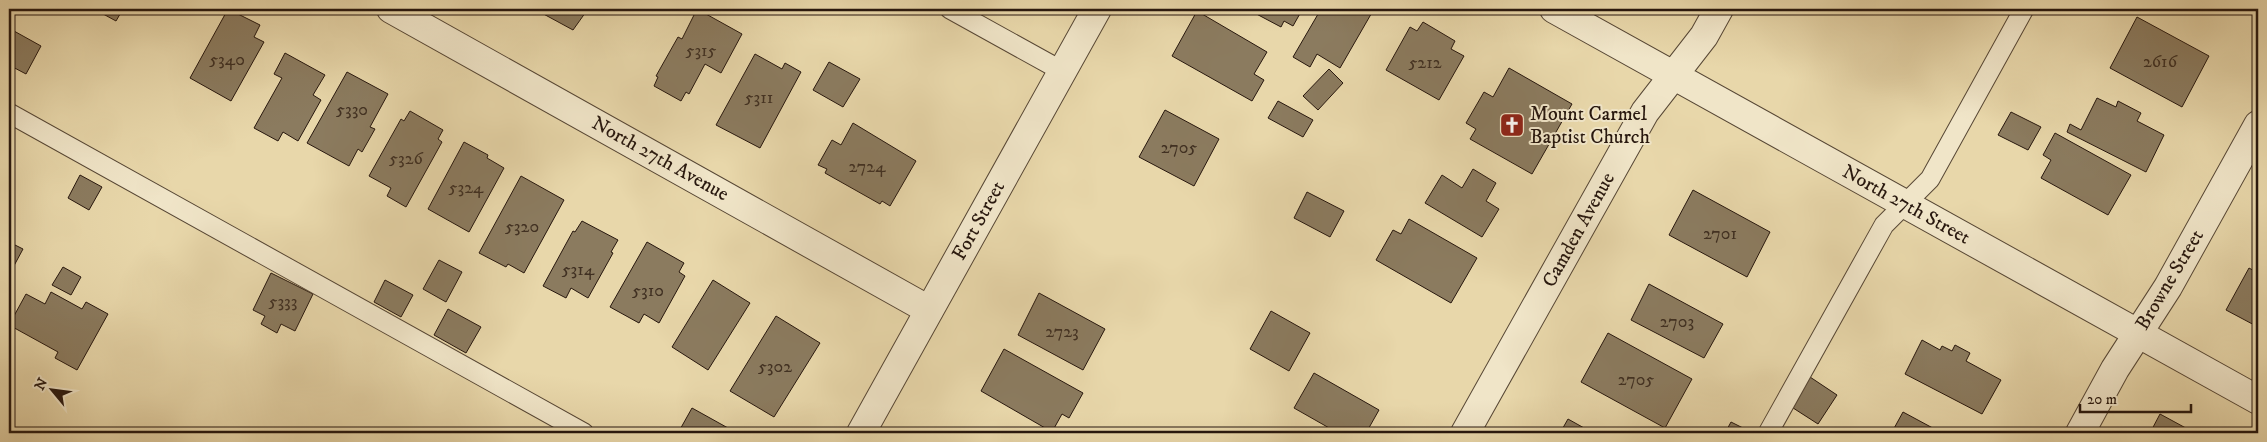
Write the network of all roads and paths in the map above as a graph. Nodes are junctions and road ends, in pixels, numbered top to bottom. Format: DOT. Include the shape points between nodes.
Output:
graph roads {
  1 [pos="391,9"];
  2 [pos="950,9"];
  3 [pos="1096,9"];
  4 [pos="1554,9"];
  5 [pos="1719,9"];
  6 [pos="2024,9"];
  7 [pos="1062,71"];
  8 [pos="1673,75"];
  9 [pos="9,113"];
  10 [pos="2258,125"];
  11 [pos="1906,205"];
  12 [pos="929,310"];
  13 [pos="2137,333"];
  14 [pos="2258,400"];
  15 [pos="584,433"];
  16 [pos="861,433"];
  17 [pos="1465,433"];
  18 [pos="1768,433"];
  19 [pos="2080,433"];
  1 -- 12 [label="street, North 27th Avenue"];
  2 -- 7 [label="lane"];
  3 -- 7 [label="street, Fort Street"];
  4 -- 8 [label="street, North 27th Street"];
  5 -- 8 [label="street, Camden Avenue" via="1704,36"];
  6 -- 11 [label="lane" via="1930,178"];
  7 -- 12 [label="street, Fort Street"];
  8 -- 11 [label="street, North 27th Street"];
  8 -- 17 [label="street, Camden Avenue" via="1645,112"];
  9 -- 15 [label="lane"];
  10 -- 13 [label="street, Browne Street" via="2168,287"];
  11 -- 13 [label="street, North 27th Street"];
  11 -- 18 [label="lane" via="1884,225"];
  12 -- 16 [label="street, Fort Street"];
  13 -- 14 [label="street, North 27th Street"];
  13 -- 19 [label="street, Browne Street"];
}
